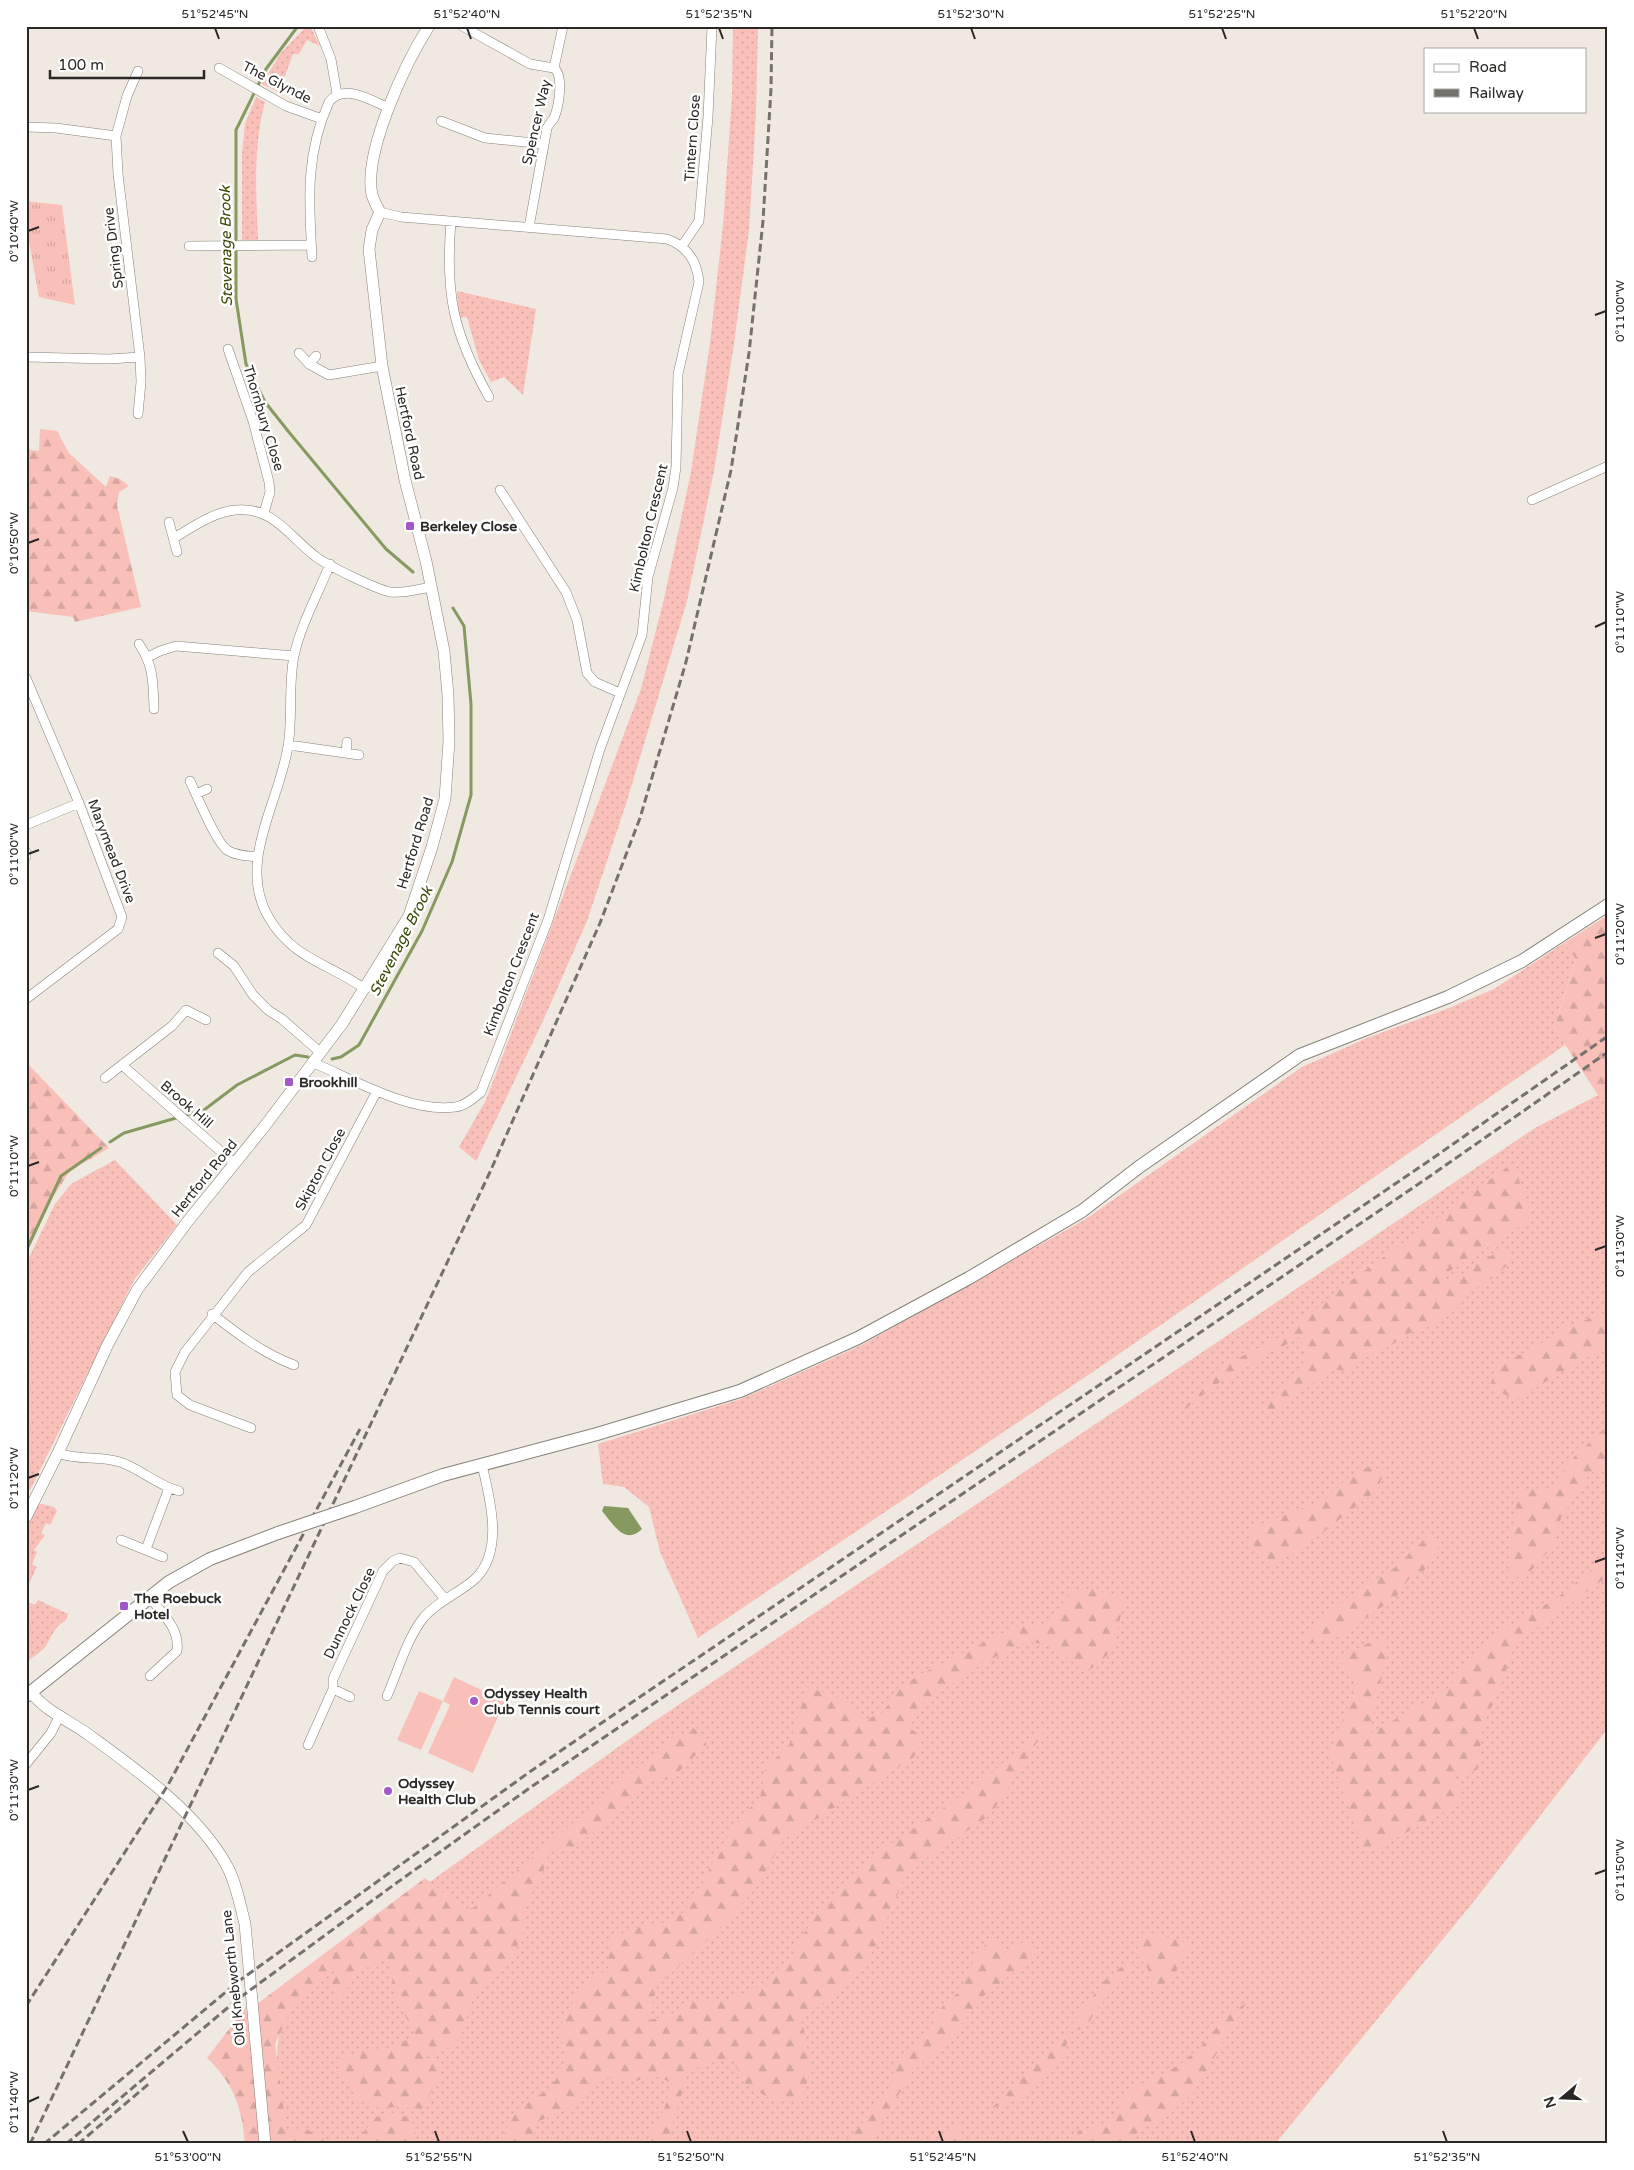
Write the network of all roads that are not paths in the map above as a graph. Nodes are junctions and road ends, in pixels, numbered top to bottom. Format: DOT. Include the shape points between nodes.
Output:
graph roads {
  1 [pos="318,26"];
  2 [pos="429,26"];
  3 [pos="462,26"];
  4 [pos="563,26"];
  5 [pos="712,26"];
  6 [pos="220,68"];
  7 [pos="554,68"];
  8 [pos="138,71"];
  9 [pos="337,94"];
  10 [pos="389,108"];
  11 [pos="322,119"];
  12 [pos="441,121"];
  13 [pos="26,127"];
  14 [pos="116,136"];
  15 [pos="544,144"];
  16 [pos="380,212"];
  17 [pos="451,221"];
  18 [pos="529,227"];
  19 [pos="311,245"];
  20 [pos="189,246"];
  21 [pos="682,246"];
  22 [pos="312,257"];
  23 [pos="228,349"];
  24 [pos="299,353"];
  25 [pos="316,356"];
  26 [pos="26,357"];
  27 [pos="140,357"];
  28 [pos="232,360"];
  29 [pos="222,362"];
  30 [pos="309,364"];
  31 [pos="382,366"];
  32 [pos="489,397"];
  33 [pos="138,414"];
  34 [pos="1608,466"];
  35 [pos="500,490"];
  36 [pos="1532,500"];
  37 [pos="264,514"];
  38 [pos="169,522"];
  39 [pos="174,538"];
  40 [pos="176,552"];
  41 [pos="330,564"];
  42 [pos="431,586"];
  43 [pos="139,644"];
  44 [pos="294,656"];
  45 [pos="148,657"];
  46 [pos="26,678"];
  47 [pos="620,694"];
  48 [pos="154,709"];
  49 [pos="347,742"];
  50 [pos="289,746"];
  51 [pos="346,753"];
  52 [pos="359,755"];
  53 [pos="190,781"];
  54 [pos="206,789"];
  55 [pos="196,794"];
  56 [pos="79,803"];
  57 [pos="26,825"];
  58 [pos="26,852"];
  59 [pos="26,856"];
  60 [pos="258,857"];
  61 [pos="1608,905"];
  62 [pos="218,953"];
  63 [pos="365,989"];
  64 [pos="26,999"];
  65 [pos="206,1020"];
  66 [pos="322,1053"];
  67 [pos="314,1063"];
  68 [pos="122,1065"];
  69 [pos="105,1078"];
  70 [pos="377,1091"];
  71 [pos="234,1163"];
  72 [pos="212,1314"];
  73 [pos="294,1365"];
  74 [pos="251,1428"];
  75 [pos="58,1453"];
  76 [pos="482,1465"];
  77 [pos="169,1488"];
  78 [pos="180,1491"];
  79 [pos="29,1502"];
  80 [pos="26,1516"];
  81 [pos="121,1540"];
  82 [pos="146,1549"];
  83 [pos="163,1556"];
  84 [pos="150,1597"];
  85 [pos="445,1598"];
  86 [pos="150,1676"];
  87 [pos="334,1689"];
  88 [pos="29,1694"];
  89 [pos="387,1696"];
  90 [pos="350,1697"];
  91 [pos="60,1715"];
  92 [pos="308,1745"];
  93 [pos="26,1764"];
  94 [pos="265,2144"];
  1 -- 9 [label="street" via="332,59"];
  2 -- 10 [label="street"];
  3 -- 7 [label="street" via="530,64"];
  4 -- 7 [label="street, Spencer Way"];
  5 -- 21 [label="street, Tintern Close" via="699,221"];
  6 -- 11 [label="street, The Glynde" via="286,106"];
  7 -- 15 [label="street, Spencer Way" via="560,74 561,82 554,118 547,128"];
  8 -- 14 [label="street, Spring Drive" via="126,96"];
  9 -- 10 [label="street" via="352,94"];
  9 -- 11 [label="street" via="329,102"];
  10 -- 16 [label="street" via="376,148 372,174 372,194"];
  11 -- 19 [label="street" via="308,180"];
  12 -- 15 [label="street" via="486,138"];
  13 -- 14 [label="street"];
  14 -- 27 [label="street, Spring Drive"];
  15 -- 18 [label="street, Spencer Way"];
  16 -- 17 [label="street"];
  16 -- 31 [label="street, Hertford Road" via="372,230 369,249"];
  17 -- 18 [label="street"];
  17 -- 32 [label="street" via="448,264 454,318 466,356"];
  18 -- 21 [label="street" via="667,239"];
  19 -- 20 [label="street"];
  19 -- 22 [label="street"];
  21 -- 47 [label="street, Kimbolton Crescent" via="694,262 699,282 678,374 676,467 648,577 642,635"];
  23 -- 28 [label="street, Thornbury Close"];
  24 -- 30 [label="street"];
  25 -- 30 [label="street"];
  26 -- 27 [label="street"];
  27 -- 33 [label="street, Spring Drive" via="142,382"];
  28 -- 29 [label="street, Thornbury Close"];
  28 -- 37 [label="street, Thornbury Close" via="269,482 270,492"];
  30 -- 31 [label="street" via="334,376"];
  31 -- 42 [label="street, Hertford Road" via="404,480"];
  34 -- 36 [label="street"];
  35 -- 47 [label="street" via="566,592 577,620 587,673 594,682"];
  37 -- 39 [label="street" via="248,509 233,510"];
  37 -- 41 [label="street" via="276,520 316,557"];
  38 -- 39 [label="street"];
  39 -- 40 [label="street"];
  41 -- 42 [label="street" via="390,592"];
  41 -- 44 [label="street"];
  42 -- 63 [label="street, Hertford Road" via="444,651 448,695 445,799 408,916"];
  43 -- 45 [label="street"];
  44 -- 45 [label="street" via="185,646 160,650"];
  44 -- 50 [label="street"];
  45 -- 48 [label="street"];
  46 -- 56 [label="street, Marymead Drive"];
  47 -- 70 [label="street, Kimbolton Crescent" via="548,920 481,1092 457,1108 410,1102"];
  49 -- 51 [label="street"];
  50 -- 51 [label="street"];
  50 -- 60 [label="street" via="281,781 266,819"];
  51 -- 52 [label="street"];
  53 -- 55 [label="street"];
  54 -- 55 [label="street"];
  55 -- 60 [label="street" via="227,850"];
  56 -- 57 [label="street"];
  56 -- 64 [label="street, Marymead Drive" via="122,917 118,929"];
  58 -- 59 [label="street"];
  60 -- 63 [label="street" via="262,901 279,932 312,961"];
  61 -- 76 [label="main road" via="1522,961 1448,997 1300,1055 1138,1168 1082,1212 858,1338 740,1391"];
  62 -- 66 [label="street" via="234,966 253,995 268,1010"];
  63 -- 66 [label="street, Hertford Road"];
  65 -- 68 [label="street" via="186,1010 172,1026"];
  66 -- 67 [label="street, Hertford Road"];
  67 -- 70 [label="street, Kimbolton Crescent"];
  67 -- 71 [label="street, Hertford Road"];
  68 -- 69 [label="street"];
  68 -- 71 [label="street, Brook Hill"];
  70 -- 72 [label="street, Skipton Close" via="306,1225 248,1272"];
  71 -- 75 [label="street, Hertford Road" via="137,1290 108,1344"];
  72 -- 73 [label="street" via="271,1356"];
  72 -- 74 [label="street, Skipton Close" via="175,1372 177,1395 190,1405"];
  75 -- 77 [label="street" via="70,1458 120,1462"];
  75 -- 79 [label="street, Hertford Road"];
  76 -- 84 [label="main road, bridge" via="443,1475 194,1566"];
  76 -- 85 [label="street" via="492,1524 488,1563 476,1578"];
  77 -- 78 [label="street"];
  77 -- 82 [label="street"];
  79 -- 80 [label="street, Hertford Road"];
  81 -- 82 [label="street"];
  82 -- 83 [label="street"];
  84 -- 86 [label="street" via="176,1630 179,1639 177,1651"];
  84 -- 88 [label="main road"];
  85 -- 87 [label="street, Dunnock Close" via="414,1562 400,1558 393,1561 383,1571 333,1679"];
  85 -- 89 [label="street" via="420,1623"];
  87 -- 90 [label="street"];
  87 -- 92 [label="street, Dunnock Close"];
  88 -- 91 [label="street, Old Knebworth Lane"];
  91 -- 93 [label="street" via="51,1733"];
  91 -- 94 [label="street, Old Knebworth Lane" via="141,1775 193,1821 209,1838 227,1867 245,1924"];
}
